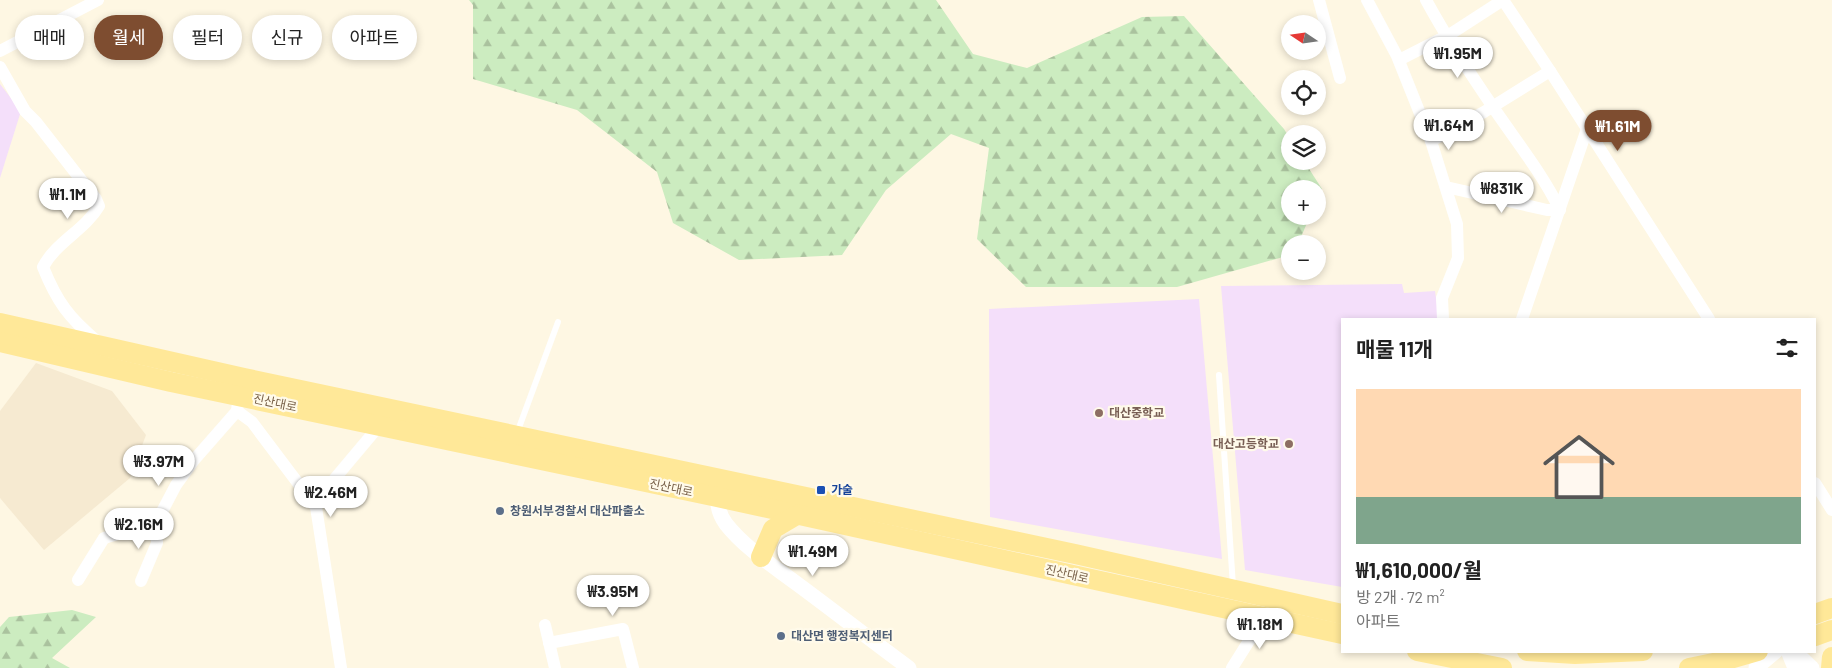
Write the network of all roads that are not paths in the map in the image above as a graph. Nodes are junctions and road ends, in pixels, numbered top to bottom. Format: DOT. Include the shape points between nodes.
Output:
graph roads {
  1 [pos="98,0"];
  2 [pos="1319,0"];
  3 [pos="1368,0"];
  4 [pos="1426,0"];
  5 [pos="1503,0"];
  6 [pos="1446,36"];
  7 [pos="0,51"];
  8 [pos="1399,60"];
  9 [pos="0,67"];
  10 [pos="1550,71"];
  11 [pos="1340,78"];
  12 [pos="1493,107"];
  13 [pos="1588,129"];
  14 [pos="1431,141"];
  15 [pos="1446,187"];
  16 [pos="1560,210"];
  17 [pos="1444,318"];
  18 [pos="1522,318"];
  19 [pos="1708,318"];
  20 [pos="558,322"];
  21 [pos="0,323"];
  22 [pos="0,342"];
  23 [pos="103,347"];
  24 [pos="105,367"];
  25 [pos="1219,375"];
  26 [pos="240,395"];
  27 [pos="378,426"];
  28 [pos="515,444"];
  29 [pos="1816,485"];
  30 [pos="719,488"];
  31 [pos="316,507"];
  32 [pos="1832,510"];
  33 [pos="795,516"];
  34 [pos="156,523"];
  35 [pos="761,557"];
  36 [pos="78,580"];
  37 [pos="141,581"];
  38 [pos="1231,599"];
  39 [pos="1832,608"];
  40 [pos="1341,614"];
  41 [pos="1816,614"];
  42 [pos="1264,617"];
  43 [pos="545,625"];
  44 [pos="1832,630"];
  45 [pos="1341,634"];
  46 [pos="1816,636"];
  47 [pos="549,643"];
  48 [pos="1558,653"];
  49 [pos="1597,653"];
  50 [pos="1751,653"];
  51 [pos="1774,653"];
  52 [pos="1789,653"];
  53 [pos="1796,653"];
  54 [pos="1427,656"];
  55 [pos="1464,656"];
  56 [pos="1832,657"];
  57 [pos="341,668"];
  58 [pos="555,668"];
  59 [pos="633,668"];
  60 [pos="909,668"];
  61 [pos="1232,668"];
  62 [pos="1502,668"];
  63 [pos="1688,668"];
  64 [pos="1756,668"];
  65 [pos="1795,668"];
  66 [pos="1812,668"];
  67 [pos="1831,668"];
  1 -- 7 [label="street"];
  2 -- 11 [label="street"];
  3 -- 8 [label="street"];
  4 -- 6 [label="street"];
  5 -- 6 [label="street"];
  5 -- 10 [label="street"];
  6 -- 8 [label="street"];
  6 -- 12 [label="street"];
  8 -- 14 [label="street"];
  9 -- 23 [label="street" via="26,111 99,206 52,252 43,267 53,290 75,323"];
  10 -- 12 [label="street"];
  10 -- 13 [label="street"];
  12 -- 14 [label="street"];
  12 -- 16 [label="street" via="1547,184"];
  13 -- 16 [label="street"];
  13 -- 19 [label="street"];
  14 -- 15 [label="street"];
  15 -- 16 [label="street" via="1547,210"];
  15 -- 17 [label="street" via="1457,224 1459,249 1442,298"];
  16 -- 18 [label="street"];
  20 -- 28 [label="lane"];
  21 -- 23 [label="main road, 진산대로"];
  22 -- 24 [label="main road, 진산대로"];
  23 -- 24 [label="street"];
  23 -- 26 [label="main road, 진산대로"];
  24 -- 26 [label="main road, 진산대로"];
  25 -- 38 [label="lane"];
  26 -- 27 [label="main road, 진산대로"];
  26 -- 28 [label="main road, 진산대로"];
  26 -- 31 [label="street" via="252,422"];
  26 -- 34 [label="street" via="176,485"];
  27 -- 28 [label="main road, 진산대로"];
  27 -- 31 [label="street" via="321,495"];
  28 -- 30 [label="main road, 진산대로"];
  29 -- 32 [label="street"];
  30 -- 33 [label="main road, 진산대로"];
  30 -- 35 [label="street" via="720,513 726,523"];
  30 -- 38 [label="main road, 진산대로"];
  31 -- 57 [label="street"];
  33 -- 35 [label="main road" via="773,529"];
  33 -- 38 [label="main road, 진산대로" via="958,550"];
  34 -- 36 [label="street" via="104,538"];
  34 -- 37 [label="street" via="157,544"];
  35 -- 60 [label="street"];
  38 -- 40 [label="main road, 진산대로"];
  38 -- 42 [label="main road, 진산대로"];
  39 -- 41 [label="main road"];
  42 -- 45 [label="main road, 진산대로"];
  42 -- 61 [label="street"];
  43 -- 47 [label="street"];
  44 -- 46 [label="main road"];
  47 -- 58 [label="street"];
  47 -- 59 [label="street" via="623,629"];
  48 -- 49 [label="main road"];
  50 -- 63 [label="main road"];
  51 -- 64 [label="street"];
  52 -- 65 [label="street"];
  53 -- 66 [label="street"];
  54 -- 55 [label="main road"];
  55 -- 62 [label="main road"];
  56 -- 67 [label="main road"];
}
